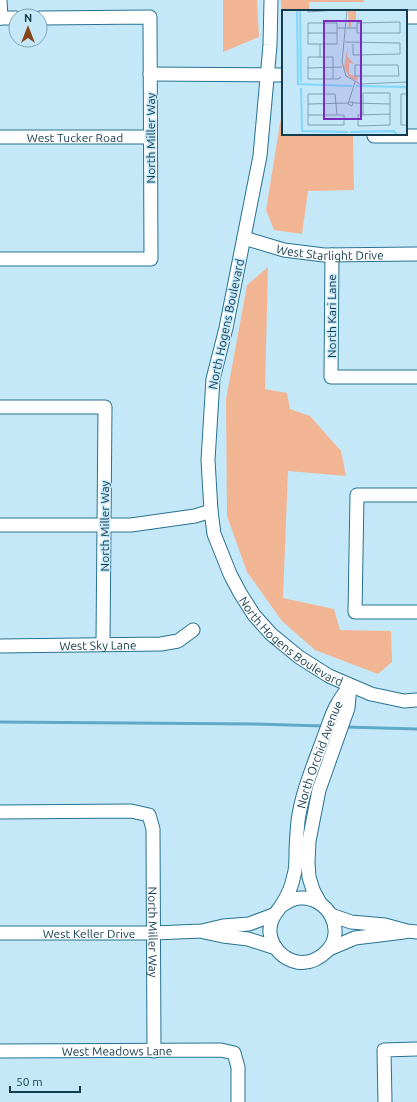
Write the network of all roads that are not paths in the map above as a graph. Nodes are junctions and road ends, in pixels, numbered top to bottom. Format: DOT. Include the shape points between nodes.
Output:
graph roads {
  1 [pos="0,0"];
  2 [pos="271,0"];
  3 [pos="0,18"];
  4 [pos="48,18"];
  5 [pos="150,74"];
  6 [pos="267,75"];
  7 [pos="282,75"];
  8 [pos="374,135"];
  9 [pos="417,136"];
  10 [pos="0,137"];
  11 [pos="150,137"];
  12 [pos="244,238"];
  13 [pos="417,254"];
  14 [pos="332,255"];
  15 [pos="0,260"];
  16 [pos="417,377"];
  17 [pos="0,407"];
  18 [pos="417,495"];
  19 [pos="211,511"];
  20 [pos="0,525"];
  21 [pos="104,525"];
  22 [pos="417,612"];
  23 [pos="193,630"];
  24 [pos="103,644"];
  25 [pos="0,646"];
  26 [pos="350,686"];
  27 [pos="417,700"];
  28 [pos="331,738"];
  29 [pos="0,812"];
  30 [pos="320,903"];
  31 [pos="277,911"];
  32 [pos="331,915"];
  33 [pos="202,931"];
  34 [pos="412,932"];
  35 [pos="0,933"];
  36 [pos="154,933"];
  37 [pos="276,948"];
  38 [pos="329,949"];
  39 [pos="417,1049"];
  40 [pos="0,1051"];
  41 [pos="154,1051"];
  42 [pos="238,1102"];
  43 [pos="385,1102"];
  1 -- 3 [label="street"];
  2 -- 6 [label="street, North Hogens Boulevard"];
  4 -- 5 [label="street, North Miller Way" via="150,17"];
  5 -- 6 [label="street"];
  5 -- 11 [label="street, North Miller Way"];
  6 -- 7 [label="street"];
  6 -- 12 [label="street, North Hogens Boulevard" via="260,156"];
  8 -- 9 [label="street"];
  10 -- 11 [label="street, West Tucker Road"];
  11 -- 15 [label="street, North Miller Way" via="151,259"];
  12 -- 14 [label="street, West Starlight Drive" via="284,250"];
  12 -- 19 [label="street, North Hogens Boulevard" via="213,379 208,460"];
  13 -- 14 [label="street, West Starlight Drive"];
  14 -- 16 [label="street, North Kari Lane" via="331,377"];
  17 -- 21 [label="street, North Miller Way" via="105,407"];
  18 -- 22 [label="street" via="358,495 355,612"];
  19 -- 21 [label="street" via="195,516 131,525"];
  19 -- 26 [label="street, North Hogens Boulevard" via="214,534 230,574 254,615 271,634 299,657"];
  20 -- 21 [label="street"];
  21 -- 24 [label="street, North Miller Way"];
  23 -- 24 [label="street, West Sky Lane" via="178,641 161,644"];
  24 -- 25 [label="street, West Sky Lane"];
  26 -- 27 [label="street, North Hogens Boulevard" via="372,694"];
  26 -- 28 [label="street, North Orchid Avenue" via="337,704 339,715"];
  28 -- 30 [label="street, North Orchid Avenue" via="309,841 309,877"];
  28 -- 31 [label="street, North Orchid Avenue" via="307,783 298,819 295,874"];
  29 -- 36 [label="street, North Miller Way" via="131,812 149,815 154,829"];
  30 -- 31 [label="street" via="300,898 289,900"];
  30 -- 32 [label="street"];
  31 -- 33 [label="street, West Keller Drive" via="249,924"];
  31 -- 37 [label="street" via="270,932"];
  32 -- 34 [label="street" via="351,922"];
  32 -- 38 [label="street" via="335,932"];
  33 -- 36 [label="street, West Keller Drive"];
  33 -- 37 [label="street, West Keller Drive" via="248,939"];
  34 -- 38 [label="street" via="355,938"];
  35 -- 36 [label="street, West Keller Drive"];
  36 -- 41 [label="street, North Miller Way"];
  37 -- 38 [label="street" via="292,961 302,962 312,961"];
  39 -- 43 [label="street" via="384,1050"];
  40 -- 41 [label="street, West Meadows Lane"];
  41 -- 42 [label="street, West Meadows Lane" via="221,1050 234,1053 238,1067"];
}
